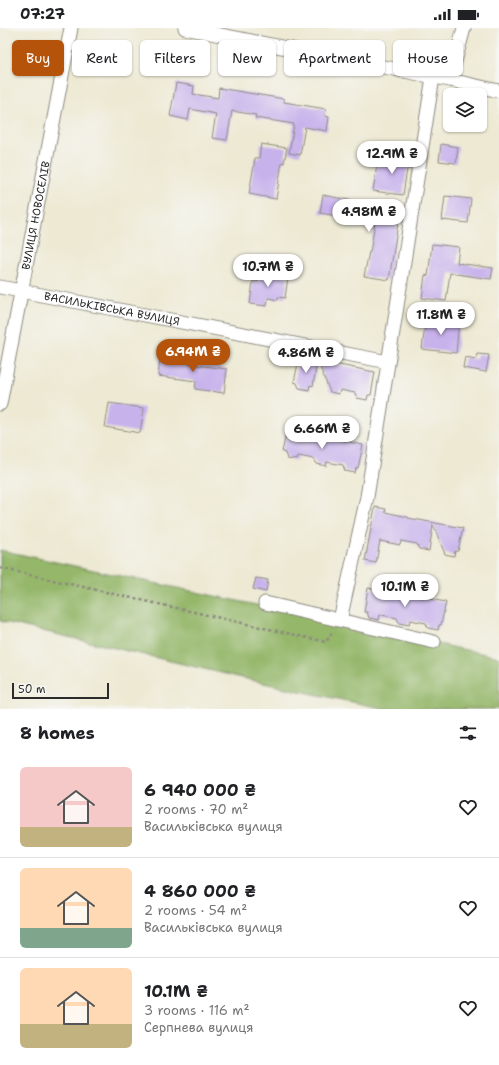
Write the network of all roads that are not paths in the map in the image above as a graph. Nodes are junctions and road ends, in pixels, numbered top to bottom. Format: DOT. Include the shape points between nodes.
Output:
graph roads {
  1 [pos="71,28"];
  2 [pos="185,28"];
  3 [pos="464,28"];
  4 [pos="433,77"];
  5 [pos="450,80"];
  6 [pos="499,91"];
  7 [pos="0,287"];
  8 [pos="22,291"];
  9 [pos="388,362"];
  10 [pos="0,404"];
  11 [pos="265,603"];
  12 [pos="340,620"];
  13 [pos="434,642"];
  1 -- 8 [label="street, ВУЛИЦЯ НОВОСЕЛІВ"];
  2 -- 4 [label="street"];
  3 -- 5 [label="street"];
  4 -- 5 [label="street"];
  4 -- 9 [label="street"];
  5 -- 6 [label="street"];
  7 -- 8 [label="street, ВАСИЛЬКІВСЬКА ВУЛИЦЯ"];
  8 -- 9 [label="street, ВАСИЛЬКІВСЬКА ВУЛИЦЯ"];
  8 -- 10 [label="street, ВУЛИЦЯ НОВОСЕЛІВ"];
  9 -- 12 [label="street" via="367,497"];
  11 -- 12 [label="street"];
  12 -- 13 [label="street"];
}
